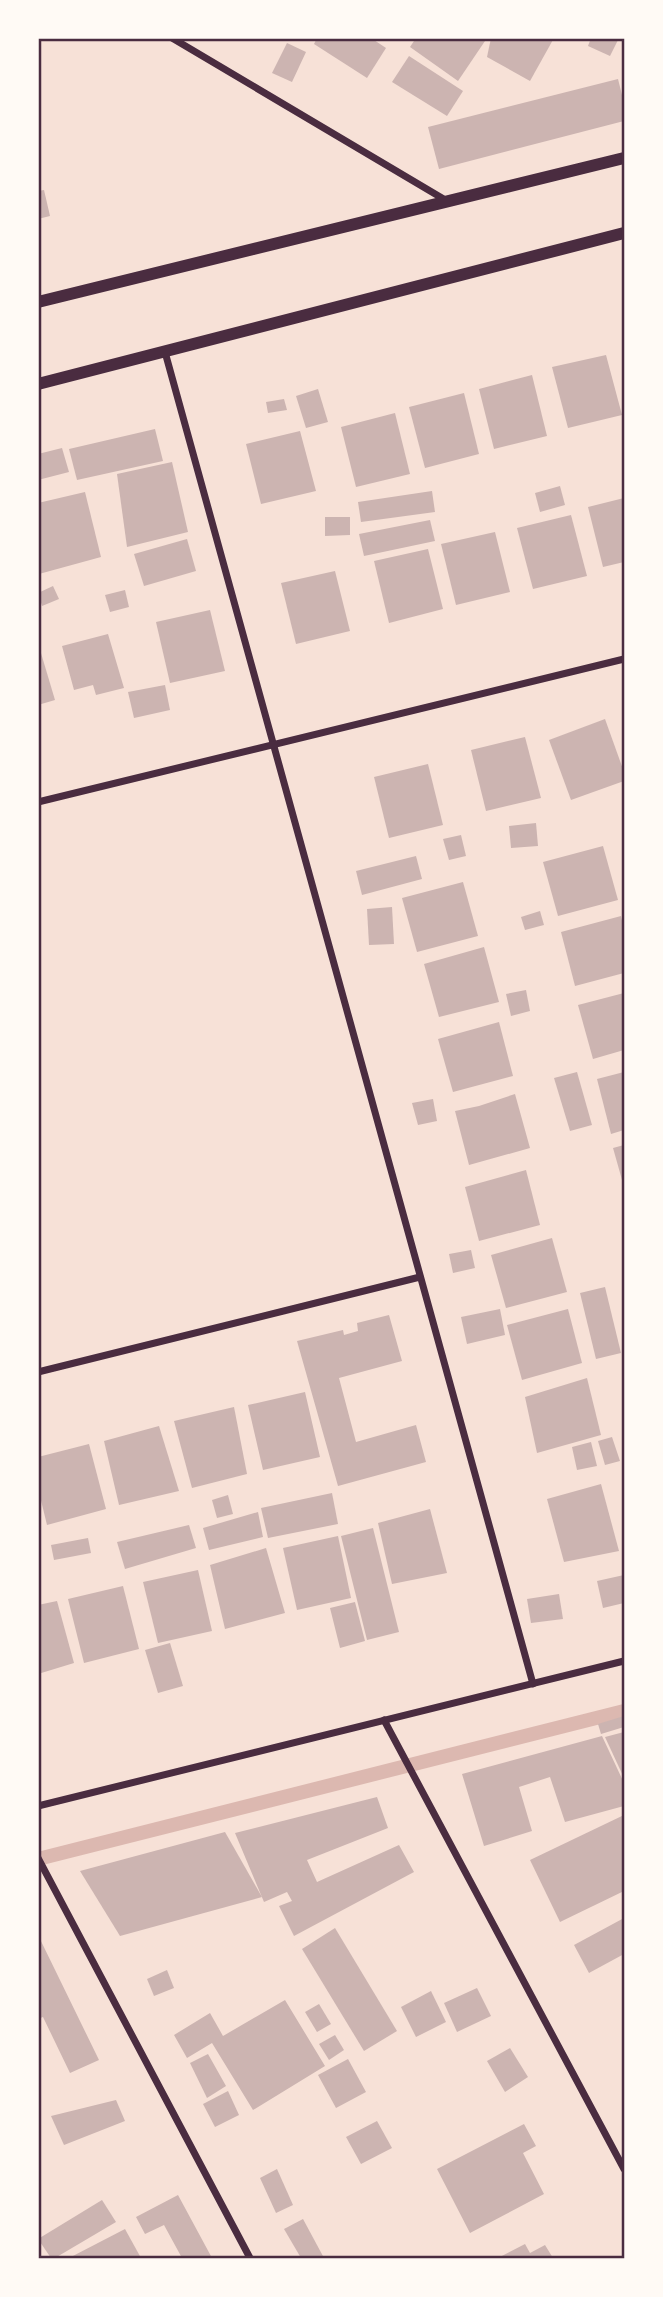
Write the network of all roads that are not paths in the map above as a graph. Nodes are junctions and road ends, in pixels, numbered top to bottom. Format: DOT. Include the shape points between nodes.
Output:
graph roads {
  1 [pos="172,38"];
  2 [pos="625,158"];
  3 [pos="447,201"];
  4 [pos="625,233"];
  5 [pos="38,302"];
  6 [pos="164,352"];
  7 [pos="38,384"];
  8 [pos="625,659"];
  9 [pos="273,744"];
  10 [pos="38,802"];
  11 [pos="420,1277"];
  12 [pos="38,1372"];
  13 [pos="625,1661"];
  14 [pos="533,1684"];
  15 [pos="384,1720"];
  16 [pos="38,1806"];
  17 [pos="38,1858"];
  18 [pos="625,2169"];
  19 [pos="250,2259"];
  1 -- 3 [label="street"];
  2 -- 3 [label="street"];
  3 -- 5 [label="street"];
  4 -- 6 [label="street"];
  6 -- 7 [label="street"];
  6 -- 9 [label="street"];
  8 -- 9 [label="street"];
  9 -- 10 [label="street"];
  9 -- 11 [label="street"];
  11 -- 12 [label="street"];
  11 -- 14 [label="street"];
  13 -- 14 [label="street"];
  14 -- 15 [label="street"];
  15 -- 16 [label="street"];
  15 -- 18 [label="street"];
  17 -- 19 [label="street"];
}
